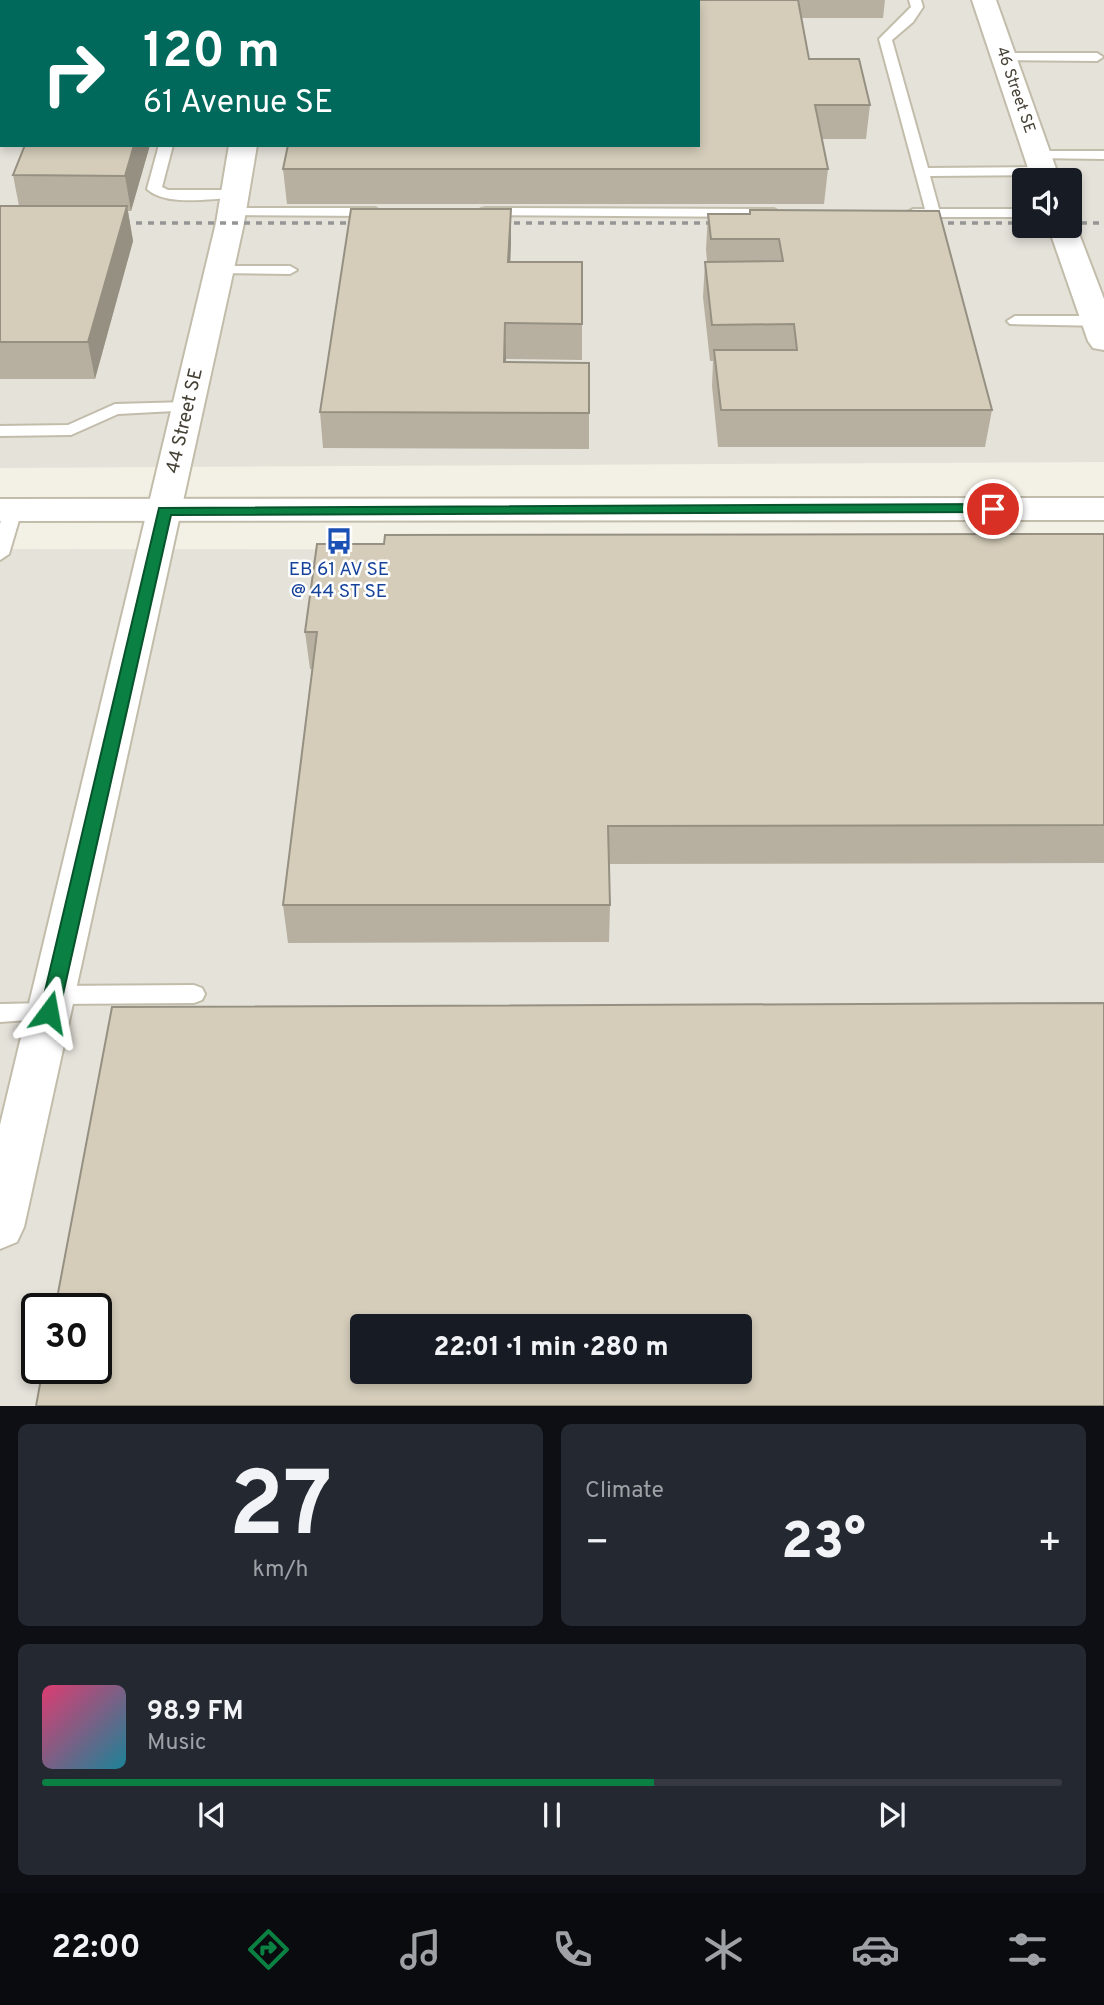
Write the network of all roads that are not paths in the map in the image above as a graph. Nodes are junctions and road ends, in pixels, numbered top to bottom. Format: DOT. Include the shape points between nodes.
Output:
graph roads {
  1 [pos="915,0"];
  2 [pos="984,0"];
  3 [pos="1004,57"];
  4 [pos="1097,57"];
  5 [pos="165,147"];
  6 [pos="243,147"];
  7 [pos="1104,155"];
  8 [pos="1042,168"];
  9 [pos="1046,168"];
  10 [pos="1012,170"];
  11 [pos="922,172"];
  12 [pos="234,203"];
  13 [pos="397,212"];
  14 [pos="465,212"];
  15 [pos="795,213"];
  16 [pos="892,213"];
  17 [pos="933,213"];
  18 [pos="1012,213"];
  19 [pos="1067,238"];
  20 [pos="220,270"];
  21 [pos="289,270"];
  22 [pos="1015,321"];
  23 [pos="1102,328"];
  24 [pos="188,407"];
  25 [pos="0,430"];
  26 [pos="1104,509"];
  27 [pos="6,510"];
  28 [pos="164,511"];
  29 [pos="0,554"];
  30 [pos="194,993"];
  31 [pos="51,1003"];
  32 [pos="0,1013"];
  33 [pos="0,1227"];
  1 -- 11 [label="lane" via="917,7 909,19 885,39"];
  2 -- 3 [label="street, 46 Street SE"];
  3 -- 4 [label="lane"];
  3 -- 8 [label="street, 46 Street SE"];
  5 -- 12 [label="lane" via="154,189"];
  6 -- 12 [label="street, 44 Street SE"];
  7 -- 9 [label="lane"];
  10 -- 11 [label="lane"];
  11 -- 17 [label="lane"];
  12 -- 13 [label="lane"];
  12 -- 20 [label="street, 44 Street SE"];
  14 -- 15 [label="lane"];
  16 -- 17 [label="lane"];
  17 -- 18 [label="lane"];
  19 -- 23 [label="street"];
  20 -- 21 [label="lane"];
  20 -- 24 [label="street, 44 Street SE"];
  22 -- 23 [label="lane"];
  24 -- 25 [label="lane" via="116,409 71,430"];
  24 -- 28 [label="street, 44 Street SE"];
  26 -- 28 [label="street"];
  27 -- 28 [label="street"];
  27 -- 29 [label="lane"];
  28 -- 31 [label="street, 44 Street SE"];
  30 -- 31 [label="lane"];
  31 -- 32 [label="lane"];
  31 -- 33 [label="street, 44 Street SE"];
}
